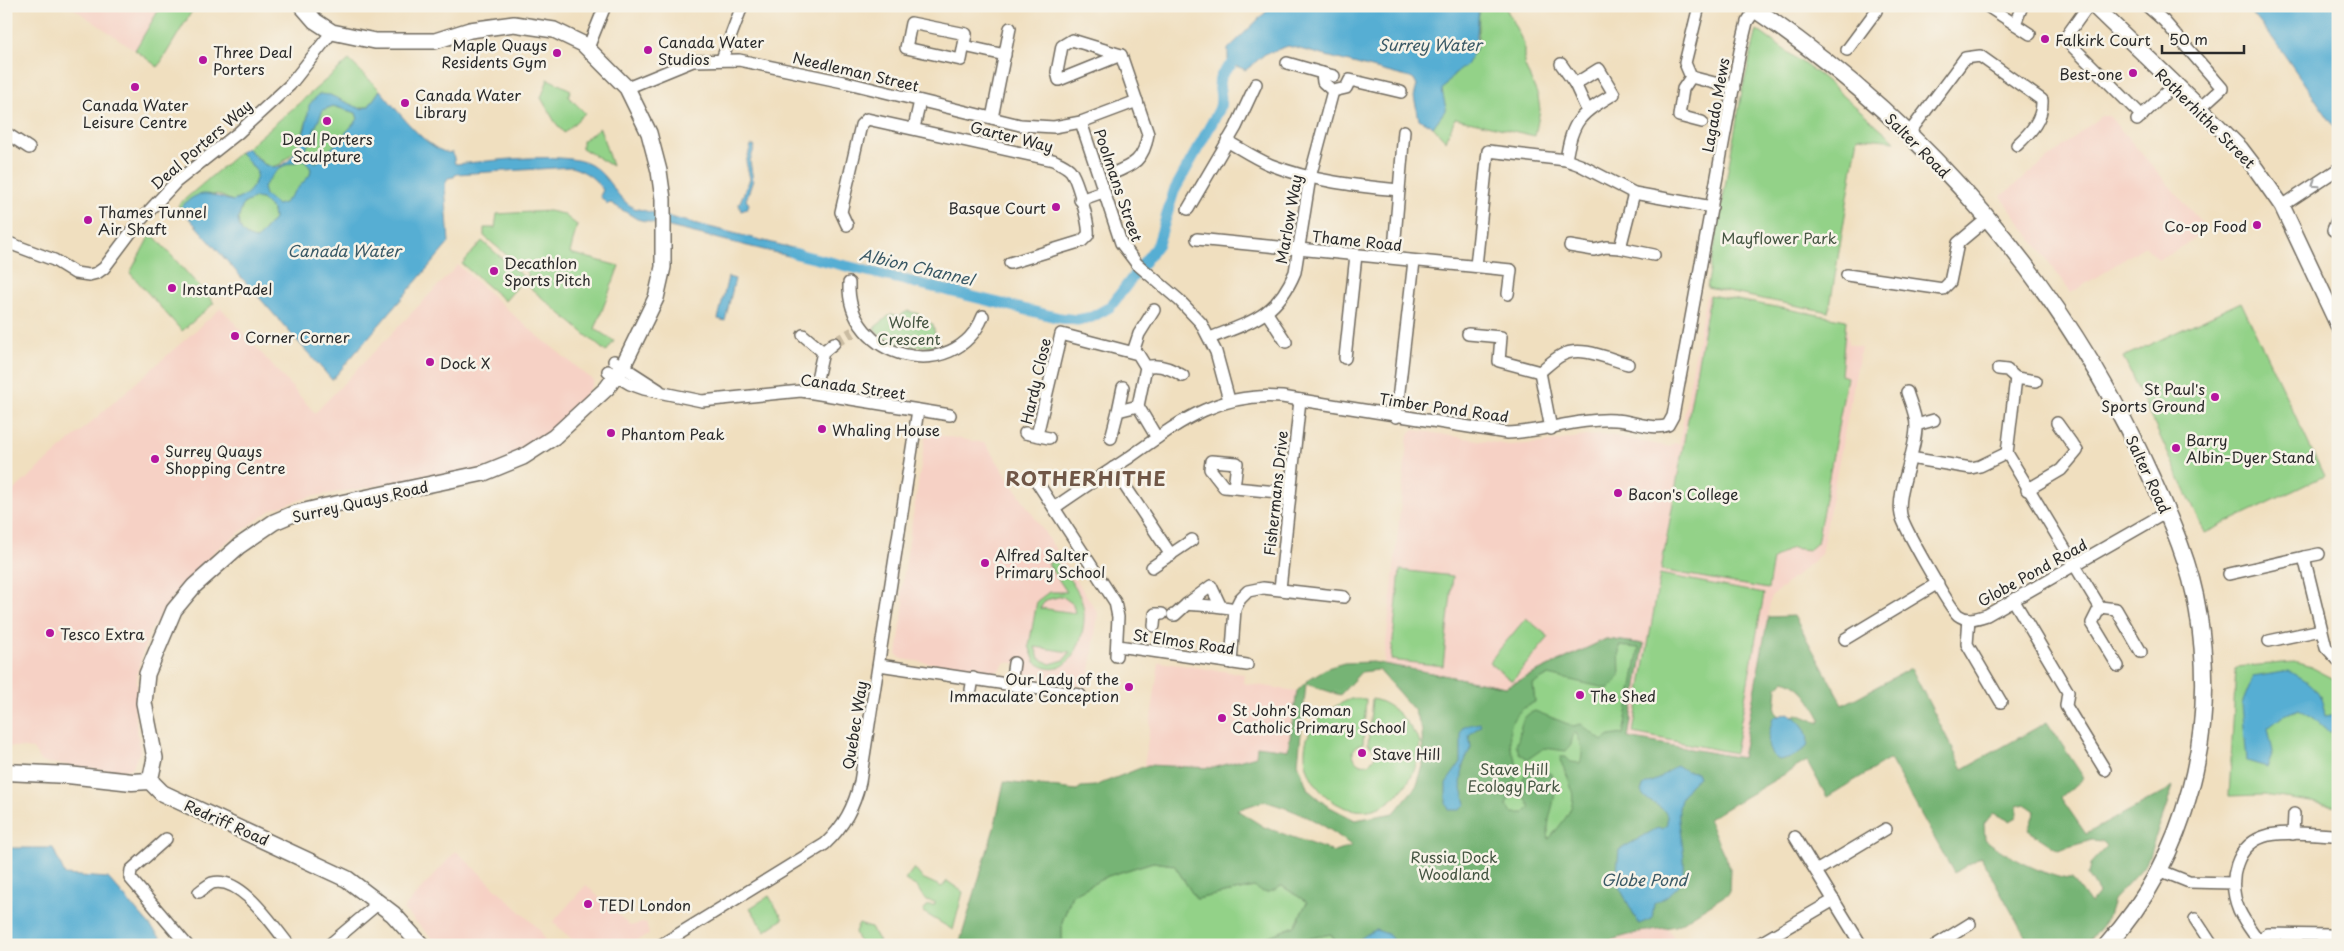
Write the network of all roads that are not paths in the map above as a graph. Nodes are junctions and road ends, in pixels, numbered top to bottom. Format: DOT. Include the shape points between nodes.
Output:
graph roads {
  1 [pos="302,6"];
  2 [pos="605,6"];
  3 [pos="742,6"];
  4 [pos="1699,6"];
  5 [pos="1877,6"];
  6 [pos="1986,6"];
  7 [pos="2022,6"];
  8 [pos="2088,6"];
  9 [pos="2094,6"];
  10 [pos="2148,6"];
  11 [pos="1752,8"];
  12 [pos="2015,24"];
  13 [pos="1010,28"];
  14 [pos="332,32"];
  15 [pos="2030,34"];
  16 [pos="964,46"];
  17 [pos="588,48"];
  18 [pos="1848,50"];
  19 [pos="1004,55"];
  20 [pos="1120,55"];
  21 [pos="722,59"];
  22 [pos="1287,63"];
  23 [pos="1561,64"];
  24 [pos="1322,73"];
  25 [pos="1341,77"];
  26 [pos="1691,77"];
  27 [pos="1256,84"];
  28 [pos="1574,84"];
  29 [pos="2174,85"];
  30 [pos="627,88"];
  31 [pos="1734,88"];
  32 [pos="1333,92"];
  33 [pos="1401,92"];
  34 [pos="920,101"];
  35 [pos="1137,101"];
  36 [pos="2200,108"];
  37 [pos="1587,110"];
  38 [pos="992,118"];
  39 [pos="1081,122"];
  40 [pos="1702,122"];
  41 [pos="914,128"];
  42 [pos="1404,131"];
  43 [pos="6,133"];
  44 [pos="1909,134"];
  45 [pos="1227,142"];
  46 [pos="2017,145"];
  47 [pos="30,148"];
  48 [pos="1566,160"];
  49 [pos="2338,168"];
  50 [pos="1111,174"];
  51 [pos="1310,177"];
  52 [pos="1399,190"];
  53 [pos="1103,192"];
  54 [pos="1634,193"];
  55 [pos="1080,200"];
  56 [pos="2282,206"];
  57 [pos="1712,207"];
  58 [pos="1188,209"];
  59 [pos="1988,218"];
  60 [pos="2338,218"];
  61 [pos="847,225"];
  62 [pos="2338,232"];
  63 [pos="1197,239"];
  64 [pos="6,242"];
  65 [pos="1570,246"];
  66 [pos="1620,248"];
  67 [pos="1298,249"];
  68 [pos="1394,249"];
  69 [pos="1356,255"];
  70 [pos="1654,255"];
  71 [pos="1414,261"];
  72 [pos="1010,263"];
  73 [pos="1476,266"];
  74 [pos="1846,275"];
  75 [pos="849,284"];
  76 [pos="1508,294"];
  77 [pos="1154,310"];
  78 [pos="1267,313"];
  79 [pos="983,316"];
  80 [pos="2338,325"];
  81 [pos="1468,334"];
  82 [pos="804,335"];
  83 [pos="1210,338"];
  84 [pos="1286,342"];
  85 [pos="834,343"];
  86 [pos="823,352"];
  87 [pos="1133,352"];
  88 [pos="1345,358"];
  89 [pos="1628,364"];
  90 [pos="1146,366"];
  91 [pos="615,369"];
  92 [pos="1998,369"];
  93 [pos="1540,372"];
  94 [pos="1183,376"];
  95 [pos="2016,378"];
  96 [pos="2036,381"];
  97 [pos="1124,387"];
  98 [pos="814,392"];
  99 [pos="1907,392"];
  100 [pos="1229,400"];
  101 [pos="1300,400"];
  102 [pos="1138,406"];
  103 [pos="918,410"];
  104 [pos="1118,411"];
  105 [pos="950,415"];
  106 [pos="1396,417"];
  107 [pos="1934,420"];
  108 [pos="2057,423"];
  109 [pos="1916,425"];
  110 [pos="1551,428"];
  111 [pos="1025,433"];
  112 [pos="1037,435"];
  113 [pos="1049,438"];
  114 [pos="1110,438"];
  115 [pos="1157,438"];
  116 [pos="2007,453"];
  117 [pos="1910,458"];
  118 [pos="1113,468"];
  119 [pos="1037,482"];
  120 [pos="1234,488"];
  121 [pos="2027,490"];
  122 [pos="1290,493"];
  123 [pos="1054,508"];
  124 [pos="2167,512"];
  125 [pos="1192,540"];
  126 [pos="1171,554"];
  127 [pos="2319,554"];
  128 [pos="2304,557"];
  129 [pos="2076,565"];
  130 [pos="1152,567"];
  131 [pos="2229,574"];
  132 [pos="1938,583"];
  133 [pos="1280,589"];
  134 [pos="1344,597"];
  135 [pos="2014,601"];
  136 [pos="1187,604"];
  137 [pos="1220,605"];
  138 [pos="2100,607"];
  139 [pos="1235,609"];
  140 [pos="1969,619"];
  141 [pos="1154,626"];
  142 [pos="2321,630"];
  143 [pos="1845,639"];
  144 [pos="2269,642"];
  145 [pos="2141,652"];
  146 [pos="2338,660"];
  147 [pos="1014,663"];
  148 [pos="1230,663"];
  149 [pos="879,665"];
  150 [pos="1247,665"];
  151 [pos="2118,666"];
  152 [pos="973,678"];
  153 [pos="1011,684"];
  154 [pos="971,690"];
  155 [pos="1080,695"];
  156 [pos="2001,702"];
  157 [pos="2105,770"];
  158 [pos="6,772"];
  159 [pos="150,781"];
  160 [pos="2294,814"];
  161 [pos="1886,829"];
  162 [pos="2293,834"];
  163 [pos="2334,835"];
  164 [pos="1795,837"];
  165 [pos="166,839"];
  166 [pos="2159,870"];
  167 [pos="1816,871"];
  168 [pos="2233,883"];
  169 [pos="199,892"];
  170 [pos="1834,900"];
  171 [pos="380,902"];
  172 [pos="2195,919"];
  173 [pos="1970,924"];
  174 [pos="2254,942"];
  175 [pos="187,945"];
  176 [pos="289,945"];
  177 [pos="329,945"];
  178 [pos="421,945"];
  179 [pos="661,945"];
  180 [pos="1757,945"];
  181 [pos="1861,945"];
  182 [pos="1936,945"];
  183 [pos="2107,945"];
  184 [pos="2212,945"];
  185 [pos="2337,945"];
  1 -- 14 [label="street, Surrey Quays Road" via="315,21"];
  2 -- 17 [label="street"];
  3 -- 21 [label="street"];
  4 -- 26 [label="street" via="1684,63"];
  5 -- 18 [label="street"];
  6 -- 12 [label="street"];
  7 -- 12 [label="street"];
  8 -- 29 [label="street" via="2068,34 2067,42 2139,119"];
  9 -- 29 [label="street, Rotherhithe Street"];
  10 -- 36 [label="street" via="2222,88"];
  11 -- 31 [label="street, Lagado Mews"];
  11 -- 44 [label="main road, Salter Road" via="1826,62"];
  12 -- 15 [label="street"];
  13 -- 19 [label="street"];
  14 -- 17 [label="street, Surrey Quays Road" via="375,41 419,43 486,27 520,24 554,30"];
  14 -- 64 [label="street, Deal Porters Way" via="290,85 238,133 176,182 97,273 75,273 54,260"];
  16 -- 16 [label="street" via="961,60 906,48 911,23 966,34"];
  16 -- 19 [label="street"];
  17 -- 30 [label="street, Surrey Quays Road"];
  19 -- 38 [label="street"];
  20 -- 20 [label="street" via="1072,40 1062,46 1057,72 1059,80"];
  20 -- 35 [label="street"];
  21 -- 30 [label="street, Needleman Street" via="693,61"];
  21 -- 34 [label="street, Needleman Street" via="771,66"];
  22 -- 24 [label="street"];
  23 -- 28 [label="street"];
  24 -- 25 [label="street"];
  24 -- 32 [label="street" via="1323,82"];
  25 -- 32 [label="street" via="1346,88"];
  25 -- 33 [label="street"];
  26 -- 31 [label="street"];
  26 -- 40 [label="street" via="1683,90 1679,116"];
  27 -- 45 [label="street"];
  28 -- 37 [label="street"];
  28 -- 37 [label="street" via="1599,69 1614,94"];
  29 -- 36 [label="street, Rotherhithe Street"];
  30 -- 91 [label="street, Surrey Quays Road" via="649,133 659,171 663,199 663,247 645,304"];
  31 -- 57 [label="street, Lagado Mews"];
  32 -- 51 [label="street, Marlow Way"];
  34 -- 38 [label="street, Needleman Street"];
  34 -- 41 [label="street"];
  35 -- 39 [label="street, Needleman Street"];
  35 -- 50 [label="street" via="1148,134 1147,143 1134,165"];
  36 -- 56 [label="street, Rotherhithe Street" via="2240,148"];
  37 -- 48 [label="street" via="1572,130"];
  38 -- 39 [label="street, Needleman Street" via="1020,125 1054,127"];
  39 -- 53 [label="street, Poolmans Street"];
  41 -- 55 [label="street, Garter Way" via="1053,160 1072,173"];
  41 -- 61 [label="street, Garter Way" via="875,119 863,122 841,212"];
  42 -- 52 [label="street"];
  43 -- 47 [label="street"];
  44 -- 46 [label="street" via="1965,58 1980,56 2042,100 2042,111 2032,131"];
  44 -- 59 [label="main road, Salter Road"];
  45 -- 51 [label="street" via="1271,165"];
  45 -- 58 [label="street"];
  48 -- 54 [label="street"];
  48 -- 73 [label="street" via="1488,151"];
  49 -- 56 [label="street, one-way"];
  51 -- 52 [label="street" via="1347,185"];
  51 -- 67 [label="street, Marlow Way"];
  52 -- 68 [label="street"];
  53 -- 55 [label="street"];
  53 -- 83 [label="street, Poolmans Street" via="1128,255 1195,316"];
  54 -- 57 [label="street"];
  54 -- 66 [label="street"];
  55 -- 72 [label="street, Garter Way" via="1089,230 1086,239"];
  56 -- 80 [label="street, Rotherhithe Street"];
  57 -- 110 [label="street, Timber Pond Road" via="1672,421 1664,426 1596,420"];
  59 -- 74 [label="street" via="1958,243 1950,282 1943,290"];
  59 -- 124 [label="main road, Salter Road" via="2047,294 2095,371 2141,455"];
  60 -- 62 [label="street" via="2334,230"];
  63 -- 67 [label="street, Thame Road"];
  65 -- 66 [label="street" via="1594,250 1606,246"];
  66 -- 70 [label="street"];
  67 -- 69 [label="street, Thame Road"];
  67 -- 78 [label="street, Marlow Way" via="1290,284"];
  69 -- 71 [label="street, Thame Road"];
  69 -- 88 [label="street"];
  71 -- 73 [label="street, Thame Road"];
  71 -- 106 [label="street"];
  73 -- 76 [label="street, Thame Road" via="1511,270"];
  75 -- 79 [label="street" via="848,300 856,329 903,356 922,358 955,349 979,328"];
  77 -- 87 [label="street" via="1139,334"];
  78 -- 83 [label="street, Marlow Way"];
  78 -- 84 [label="street"];
  81 -- 93 [label="street" via="1501,337 1499,361"];
  82 -- 86 [label="street"];
  83 -- 100 [label="street, Poolmans Street"];
  85 -- 86 [label="street"];
  86 -- 98 [label="street"];
  87 -- 90 [label="street"];
  87 -- 112 [label="street, Hardy Close" via="1061,334"];
  89 -- 93 [label="street" via="1583,352 1562,355"];
  90 -- 94 [label="street" via="1173,369"];
  90 -- 102 [label="street"];
  91 -- 98 [label="street, Canada Street" via="662,392 702,401"];
  91 -- 159 [label="street, Surrey Quays Road" via="591,392 587,407 554,437 523,457 464,478 293,514 257,532 227,556 194,586 174,610 150,665 144,688 155,758"];
  92 -- 95 [label="street" via="2007,370"];
  93 -- 110 [label="street"];
  95 -- 96 [label="street"];
  95 -- 116 [label="street"];
  97 -- 104 [label="street"];
  98 -- 103 [label="street, Canada Street"];
  99 -- 109 [label="street, Globe Pond Road"];
  100 -- 101 [label="street, Timber Pond Road" via="1262,396"];
  100 -- 115 [label="street, Timber Pond Road" via="1185,419"];
  101 -- 106 [label="street, Timber Pond Road"];
  101 -- 122 [label="street, Fishermans Drive"];
  102 -- 104 [label="street"];
  102 -- 115 [label="street"];
  103 -- 105 [label="street, Canada Street"];
  103 -- 149 [label="street, Quebec Way"];
  104 -- 114 [label="street"];
  106 -- 110 [label="street, Timber Pond Road" via="1507,433"];
  107 -- 109 [label="street"];
  108 -- 121 [label="street" via="2078,451 2061,470"];
  109 -- 117 [label="street, Globe Pond Road"];
  111 -- 112 [label="street, Hardy Close"];
  112 -- 113 [label="street, Hardy Close"];
  115 -- 118 [label="street, Timber Pond Road"];
  116 -- 117 [label="street" via="1971,468"];
  116 -- 121 [label="street"];
  117 -- 132 [label="street, Globe Pond Road" via="1901,515"];
  118 -- 123 [label="street, Timber Pond Road"];
  118 -- 126 [label="street"];
  119 -- 123 [label="street"];
  120 -- 122 [label="street"];
  121 -- 129 [label="street"];
  122 -- 133 [label="street, Fishermans Drive"];
  123 -- 148 [label="street, St Elmos Road" via="1115,602 1117,651"];
  124 -- 129 [label="street, Globe Pond Road"];
  124 -- 166 [label="main road, Salter Road" via="2186,562 2198,610 2204,666 2204,710 2197,769 2183,814"];
  125 -- 126 [label="street"];
  126 -- 130 [label="street"];
  127 -- 128 [label="street"];
  128 -- 131 [label="street"];
  128 -- 142 [label="street"];
  129 -- 135 [label="street, Globe Pond Road"];
  129 -- 138 [label="street"];
  132 -- 140 [label="street, Globe Pond Road" via="1957,614"];
  132 -- 143 [label="street"];
  133 -- 134 [label="street"];
  133 -- 139 [label="street" via="1253,589 1240,599"];
  135 -- 140 [label="street, Globe Pond Road" via="1987,615"];
  135 -- 157 [label="street" via="2068,692 2066,706"];
  136 -- 137 [label="street"];
  136 -- 137 [label="street" via="1211,586"];
  136 -- 141 [label="street" via="1175,615 1155,614"];
  137 -- 139 [label="street"];
  138 -- 145 [label="street" via="2116,609"];
  138 -- 151 [label="street" via="2092,623"];
  139 -- 148 [label="street"];
  140 -- 156 [label="street" via="1967,644"];
  142 -- 144 [label="street"];
  142 -- 146 [label="street" via="2326,647"];
  147 -- 153 [label="street"];
  148 -- 150 [label="street, St Elmos Road"];
  149 -- 152 [label="street"];
  149 -- 179 [label="street, Quebec Way" via="856,798 837,832 807,856"];
  152 -- 153 [label="street"];
  152 -- 154 [label="street"];
  153 -- 155 [label="street"];
  158 -- 159 [label="main road"];
  159 -- 171 [label="main road, Redriff Road" via="162,793 347,879"];
  160 -- 162 [label="street"];
  161 -- 167 [label="street"];
  162 -- 163 [label="street"];
  162 -- 168 [label="street" via="2266,836 2248,846 2240,856"];
  164 -- 167 [label="street"];
  165 -- 175 [label="street" via="132,870 130,878"];
  166 -- 168 [label="street" via="2189,882"];
  166 -- 183 [label="main road, Salter Road" via="2132,914"];
  167 -- 170 [label="street"];
  168 -- 174 [label="street" via="2240,911"];
  169 -- 176 [label="street" via="212,883 224,883 244,891"];
  170 -- 180 [label="street"];
  170 -- 181 [label="street"];
  171 -- 177 [label="street"];
  171 -- 178 [label="main road, Redriff Road"];
  172 -- 184 [label="street"];
  173 -- 182 [label="street"];
  174 -- 185 [label="street" via="2268,934 2329,935"];
}
